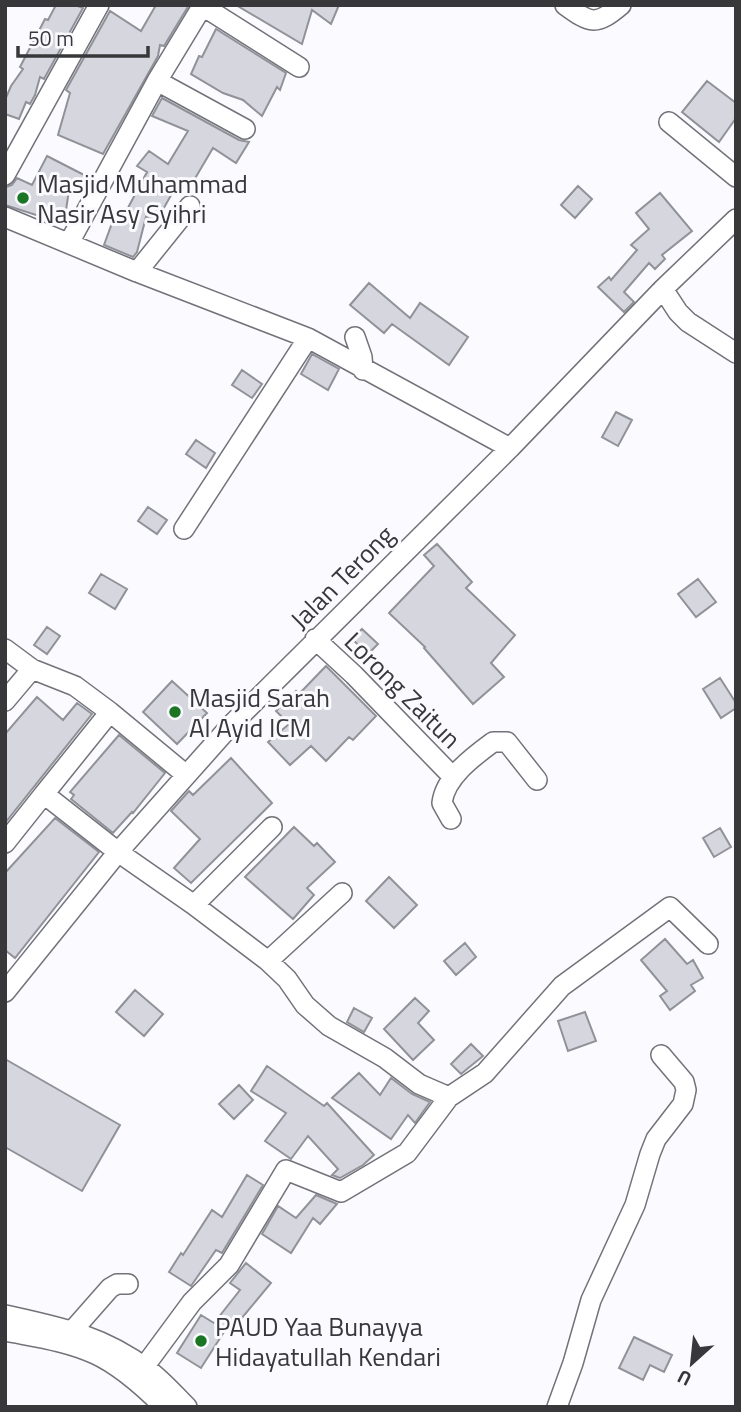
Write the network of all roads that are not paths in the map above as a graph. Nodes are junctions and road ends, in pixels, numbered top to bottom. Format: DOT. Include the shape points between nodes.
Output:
graph roads {
  1 [pos="99,5"];
  2 [pos="202,5"];
  3 [pos="565,5"];
  4 [pos="621,5"];
  5 [pos="299,67"];
  6 [pos="157,81"];
  7 [pos="669,122"];
  8 [pos="245,129"];
  9 [pos="5,175"];
  10 [pos="736,177"];
  11 [pos="190,206"];
  12 [pos="5,217"];
  13 [pos="736,219"];
  14 [pos="69,243"];
  15 [pos="137,272"];
  16 [pos="663,289"];
  17 [pos="355,337"];
  18 [pos="307,338"];
  19 [pos="736,353"];
  20 [pos="363,370"];
  21 [pos="510,448"];
  22 [pos="184,529"];
  23 [pos="316,639"];
  24 [pos="5,649"];
  25 [pos="32,669"];
  26 [pos="5,701"];
  27 [pos="110,712"];
  28 [pos="185,774"];
  29 [pos="453,777"];
  30 [pos="537,780"];
  31 [pos="44,794"];
  32 [pos="451,819"];
  33 [pos="272,827"];
  34 [pos="5,844"];
  35 [pos="118,852"];
  36 [pos="342,893"];
  37 [pos="194,905"];
  38 [pos="708,944"];
  39 [pos="268,961"];
  40 [pos="5,992"];
  41 [pos="661,1055"];
  42 [pos="449,1097"];
  43 [pos="128,1284"];
  44 [pos="5,1315"];
  45 [pos="73,1330"];
  46 [pos="5,1331"];
  47 [pos="144,1367"];
  48 [pos="164,1407"];
  49 [pos="187,1407"];
  50 [pos="557,1407"];
  1 -- 9 [label="street"];
  2 -- 5 [label="street"];
  2 -- 6 [label="street"];
  3 -- 4 [label="street" via="590,20 602,19"];
  6 -- 8 [label="street"];
  6 -- 14 [label="street"];
  7 -- 10 [label="street"];
  11 -- 15 [label="street"];
  12 -- 14 [label="street"];
  13 -- 16 [label="street, Jalan Terong"];
  14 -- 15 [label="street"];
  15 -- 18 [label="street"];
  16 -- 19 [label="street" via="688,322"];
  16 -- 21 [label="street, Jalan Terong"];
  17 -- 20 [label="street"];
  18 -- 20 [label="street"];
  18 -- 22 [label="street"];
  20 -- 21 [label="street"];
  21 -- 23 [label="street, Jalan Terong"];
  23 -- 28 [label="street, Jalan Terong"];
  23 -- 29 [label="street, Lorong Zaitun"];
  24 -- 25 [label="street"];
  25 -- 26 [label="street"];
  25 -- 27 [label="street" via="75,686"];
  27 -- 28 [label="street"];
  27 -- 31 [label="street"];
  28 -- 35 [label="street, Jalan Terong"];
  29 -- 30 [label="street" via="490,744 507,742"];
  29 -- 32 [label="street" via="442,803"];
  31 -- 34 [label="street"];
  31 -- 35 [label="street"];
  33 -- 37 [label="street"];
  35 -- 37 [label="street"];
  35 -- 40 [label="street, Jalan Terong"];
  36 -- 39 [label="street"];
  37 -- 39 [label="street"];
  38 -- 42 [label="street" via="670,906 562,986 485,1073"];
  39 -- 42 [label="street" via="329,1026 419,1084"];
  41 -- 50 [label="street" via="684,1082 683,1104 656,1139 635,1205 591,1300"];
  42 -- 47 [label="street" via="407,1153 341,1192 286,1170 229,1265 192,1302"];
  43 -- 45 [label="street" via="110,1288"];
  44 -- 45 [label="street"];
  45 -- 47 [label="street" via="118,1349"];
  46 -- 48 [label="street" via="96,1355"];
  47 -- 49 [label="street"];
}
